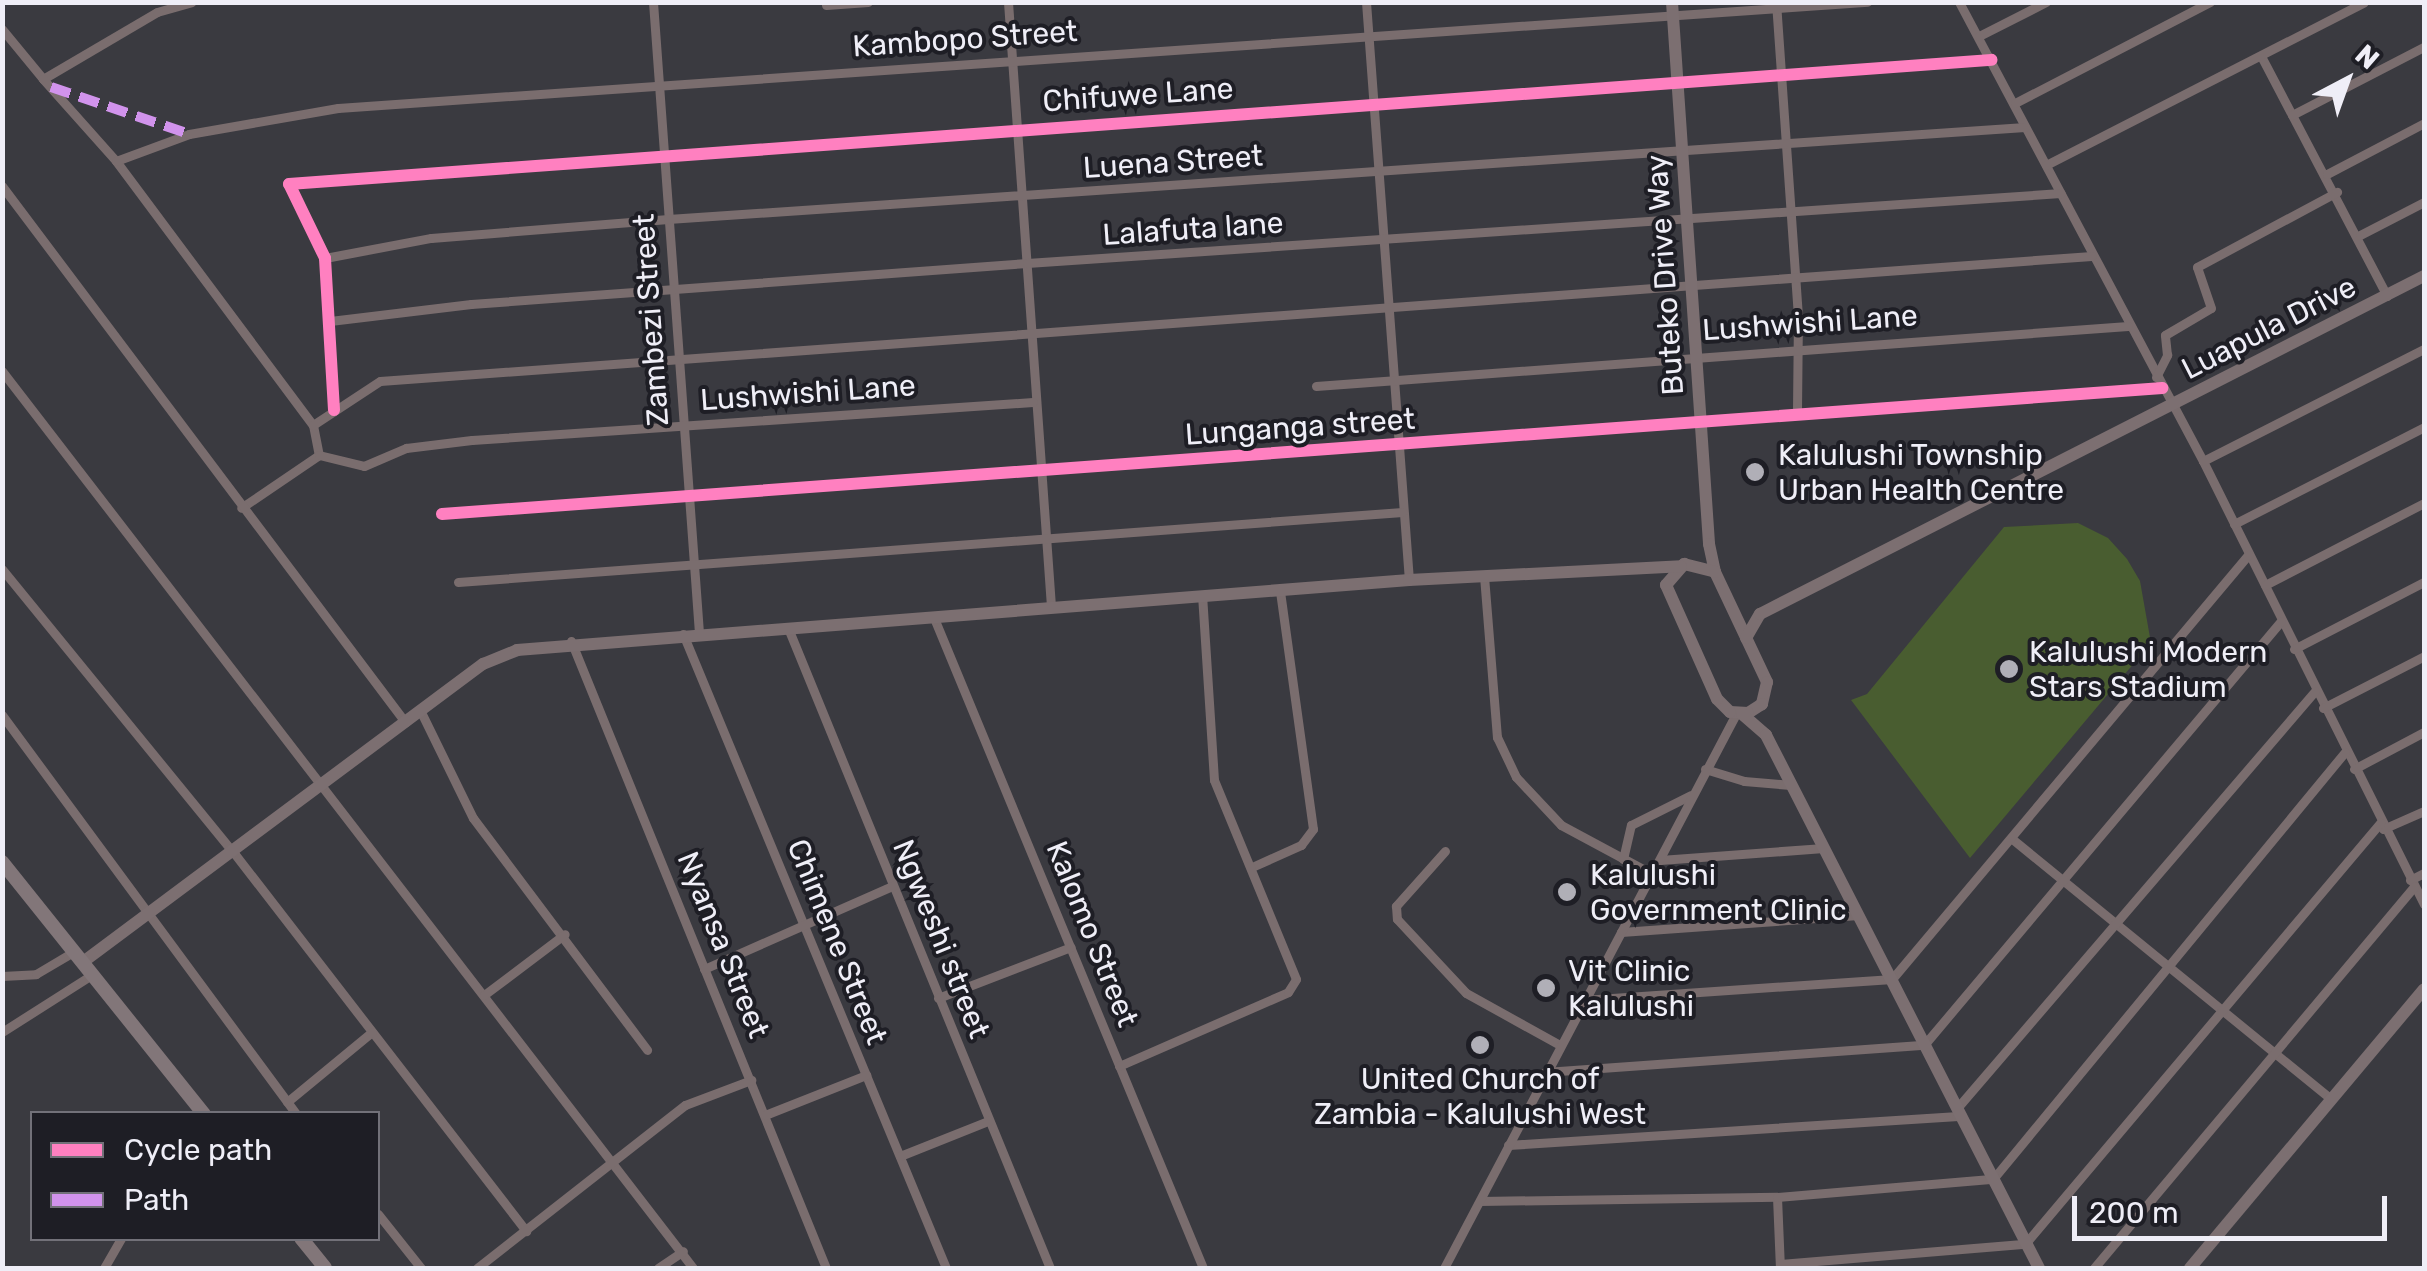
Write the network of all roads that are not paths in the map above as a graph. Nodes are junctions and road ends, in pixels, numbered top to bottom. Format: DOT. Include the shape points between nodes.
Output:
graph roads {
  1 [pos="192,2"];
  2 [pos="652,2"];
  3 [pos="868,2"];
  4 [pos="1008,2"];
  5 [pos="1366,2"];
  6 [pos="1867,2"];
  7 [pos="1959,2"];
  8 [pos="2046,2"];
  9 [pos="2210,2"];
  10 [pos="2364,2"];
  11 [pos="826,6"];
  12 [pos="1777,7"];
  13 [pos="1672,10"];
  14 [pos="2,29"];
  15 [pos="1979,36"];
  16 [pos="1368,39"];
  17 [pos="2424,46"];
  18 [pos="2262,56"];
  19 [pos="1012,59"];
  20 [pos="1991,60"];
  21 [pos="1782,77"];
  22 [pos="43,79"];
  23 [pos="1676,83"];
  24 [pos="660,86"];
  25 [pos="2015,103"];
  26 [pos="1373,104"];
  27 [pos="2292,115"];
  28 [pos="2424,123"];
  29 [pos="2026,127"];
  30 [pos="1017,130"];
  31 [pos="1789,145"];
  32 [pos="665,153"];
  33 [pos="1683,153"];
  34 [pos="116,161"];
  35 [pos="2046,164"];
  36 [pos="1378,172"];
  37 [pos="2326,174"];
  38 [pos="2,186"];
  39 [pos="2338,192"];
  40 [pos="2060,193"];
  41 [pos="1022,198"];
  42 [pos="2424,202"];
  43 [pos="1792,212"];
  44 [pos="668,219"];
  45 [pos="1689,219"];
  46 [pos="2360,235"];
  47 [pos="1383,241"];
  48 [pos="2091,256"];
  49 [pos="325,258"];
  50 [pos="1026,263"];
  51 [pos="2424,276"];
  52 [pos="1793,281"];
  53 [pos="1692,288"];
  54 [pos="673,292"];
  55 [pos="2387,296"];
  56 [pos="1386,310"];
  57 [pos="330,322"];
  58 [pos="2128,326"];
  59 [pos="1031,333"];
  60 [pos="1798,349"];
  61 [pos="2424,349"];
  62 [pos="1696,355"];
  63 [pos="680,359"];
  64 [pos="2,371"];
  65 [pos="1390,376"];
  66 [pos="2156,377"];
  67 [pos="1316,386"];
  68 [pos="2162,388"];
  69 [pos="1034,402"];
  70 [pos="2172,406"];
  71 [pos="334,410"];
  72 [pos="1797,411"];
  73 [pos="1699,424"];
  74 [pos="313,425"];
  75 [pos="685,427"];
  76 [pos="2424,427"];
  77 [pos="1395,445"];
  78 [pos="319,455"];
  79 [pos="2203,461"];
  80 [pos="1040,472"];
  81 [pos="689,495"];
  82 [pos="2424,503"];
  83 [pos="241,508"];
  84 [pos="1402,512"];
  85 [pos="442,514"];
  86 [pos="2234,524"];
  87 [pos="1046,539"];
  88 [pos="1709,544"];
  89 [pos="2248,556"];
  90 [pos="693,563"];
  91 [pos="1688,564"];
  92 [pos="1638,567"];
  93 [pos="2,569"];
  94 [pos="1715,572"];
  95 [pos="1484,576"];
  96 [pos="1409,580"];
  97 [pos="458,582"];
  98 [pos="2424,582"];
  99 [pos="1666,585"];
  100 [pos="2264,586"];
  101 [pos="1280,592"];
  102 [pos="1202,596"];
  103 [pos="1731,607"];
  104 [pos="1052,608"];
  105 [pos="1760,614"];
  106 [pos="934,618"];
  107 [pos="2281,621"];
  108 [pos="787,627"];
  109 [pos="699,633"];
  110 [pos="683,634"];
  111 [pos="1746,638"];
  112 [pos="571,641"];
  113 [pos="2294,650"];
  114 [pos="2424,656"];
  115 [pos="2315,691"];
  116 [pos="1765,699"];
  117 [pos="2324,708"];
  118 [pos="420,710"];
  119 [pos="1739,714"];
  120 [pos="2,715"];
  121 [pos="405,722"];
  122 [pos="2424,732"];
  123 [pos="1766,735"];
  124 [pos="2345,752"];
  125 [pos="1706,769"];
  126 [pos="2354,769"];
  127 [pos="1791,784"];
  128 [pos="324,786"];
  129 [pos="1693,794"];
  130 [pos="2424,811"];
  131 [pos="2381,826"];
  132 [pos="2010,838"];
  133 [pos="1824,848"];
  134 [pos="1446,850"];
  135 [pos="234,853"];
  136 [pos="1623,859"];
  137 [pos="1660,860"];
  138 [pos="2,862"];
  139 [pos="1252,867"];
  140 [pos="1652,874"];
  141 [pos="2424,874"];
  142 [pos="2063,882"];
  143 [pos="2412,884"];
  144 [pos="892,886"];
  145 [pos="2424,904"];
  146 [pos="1858,915"];
  147 [pos="148,916"];
  148 [pos="803,922"];
  149 [pos="2120,923"];
  150 [pos="1621,932"];
  151 [pos="565,934"];
  152 [pos="1071,948"];
  153 [pos="78,957"];
  154 [pos="2172,963"];
  155 [pos="704,969"];
  156 [pos="93,974"];
  157 [pos="2,976"];
  158 [pos="1892,980"];
  159 [pos="2424,989"];
  160 [pos="484,995"];
  161 [pos="938,998"];
  162 [pos="1583,1000"];
  163 [pos="2222,1008"];
  164 [pos="2,1032"];
  165 [pos="372,1032"];
  166 [pos="1558,1044"];
  167 [pos="1924,1045"];
  168 [pos="648,1050"];
  169 [pos="2274,1053"];
  170 [pos="1119,1066"];
  171 [pos="1545,1072"];
  172 [pos="866,1076"];
  173 [pos="752,1080"];
  174 [pos="2331,1099"];
  175 [pos="287,1102"];
  176 [pos="202,1111"];
  177 [pos="294,1111"];
  178 [pos="1960,1112"];
  179 [pos="765,1114"];
  180 [pos="988,1120"];
  181 [pos="1508,1145"];
  182 [pos="900,1156"];
  183 [pos="611,1161"];
  184 [pos="1993,1179"];
  185 [pos="1777,1198"];
  186 [pos="1480,1201"];
  187 [pos="380,1217"];
  188 [pos="526,1232"];
  189 [pos="119,1241"];
  190 [pos="303,1241"];
  191 [pos="2026,1244"];
  192 [pos="683,1252"];
  193 [pos="1780,1266"];
  194 [pos="104,1268"];
  195 [pos="325,1268"];
  196 [pos="421,1268"];
  197 [pos="476,1268"];
  198 [pos="658,1268"];
  199 [pos="694,1268"];
  200 [pos="826,1268"];
  201 [pos="946,1268"];
  202 [pos="1050,1268"];
  203 [pos="1203,1268"];
  204 [pos="1444,1268"];
  205 [pos="2039,1268"];
  206 [pos="2094,1268"];
  207 [pos="2190,1268"];
  1 -- 22 [label="street" via="158,12"];
  2 -- 24 [label="street, Zambezi Street"];
  3 -- 11 [label="street"];
  4 -- 19 [label="street"];
  5 -- 16 [label="street"];
  6 -- 12 [label="street, Kambopo Street"];
  7 -- 15 [label="street"];
  8 -- 15 [label="street"];
  9 -- 25 [label="street"];
  10 -- 18 [label="street"];
  12 -- 13 [label="street, Kambopo Street"];
  12 -- 21 [label="street"];
  13 -- 16 [label="street, Kambopo Street"];
  13 -- 23 [label="street, Buteko Drive Way"];
  14 -- 22 [label="street"];
  15 -- 20 [label="street"];
  16 -- 19 [label="street, Kambopo Street"];
  16 -- 26 [label="street"];
  17 -- 27 [label="street"];
  18 -- 27 [label="street"];
  18 -- 35 [label="street"];
  19 -- 24 [label="street, Kambopo Street"];
  19 -- 30 [label="street"];
  20 -- 21 [label="street, Chifuwe Lane"];
  20 -- 25 [label="street"];
  21 -- 23 [label="street, Chifuwe Lane"];
  21 -- 31 [label="street"];
  22 -- 34 [label="street"];
  23 -- 26 [label="street, Chifuwe Lane"];
  23 -- 33 [label="street, Buteko Drive Way"];
  24 -- 32 [label="street, Zambezi Street"];
  24 -- 34 [label="street, Kambopo Street" via="338,108 188,134"];
  25 -- 29 [label="street"];
  26 -- 30 [label="street, Chifuwe Lane"];
  26 -- 36 [label="street"];
  27 -- 37 [label="street"];
  28 -- 37 [label="street"];
  29 -- 31 [label="street, Luena Street"];
  29 -- 35 [label="street"];
  30 -- 32 [label="street, Chifuwe Lane"];
  30 -- 41 [label="street"];
  31 -- 33 [label="street, Luena Street"];
  31 -- 43 [label="street"];
  32 -- 44 [label="street, Zambezi Street"];
  32 -- 49 [label="street, Chifuwe Lane" via="290,184"];
  33 -- 36 [label="street, Luena Street"];
  33 -- 45 [label="street, Buteko Drive Way"];
  34 -- 74 [label="street"];
  35 -- 40 [label="street"];
  36 -- 41 [label="street, Luena Street"];
  36 -- 47 [label="street"];
  37 -- 39 [label="street"];
  38 -- 83 [label="street"];
  39 -- 46 [label="street"];
  39 -- 66 [label="street" via="2197,268 2211,308 2166,335 2167,356"];
  40 -- 43 [label="street, Lalafuta lane"];
  40 -- 48 [label="street"];
  41 -- 44 [label="street, Luena Street"];
  41 -- 50 [label="street"];
  42 -- 46 [label="street"];
  43 -- 45 [label="street, Lalafuta lane"];
  43 -- 52 [label="street"];
  44 -- 49 [label="street, Luena Street" via="432,238"];
  44 -- 54 [label="street, Zambezi Street"];
  45 -- 47 [label="street, Lalafuta lane"];
  45 -- 53 [label="street, Buteko Drive Way"];
  46 -- 55 [label="street"];
  47 -- 50 [label="street, Lalafuta lane"];
  47 -- 56 [label="street"];
  48 -- 52 [label="street"];
  48 -- 58 [label="street"];
  49 -- 57 [label="street"];
  50 -- 54 [label="street, Lalafuta lane"];
  50 -- 59 [label="street"];
  51 -- 55 [label="street, Luapula Drive"];
  52 -- 53 [label="street"];
  52 -- 60 [label="street"];
  53 -- 56 [label="street"];
  53 -- 62 [label="street, Buteko Drive Way"];
  54 -- 57 [label="street, Lalafuta lane" via="472,304"];
  54 -- 63 [label="street, Zambezi Street"];
  55 -- 70 [label="street, Luapula Drive"];
  56 -- 59 [label="street"];
  56 -- 65 [label="street"];
  57 -- 71 [label="street"];
  58 -- 60 [label="street, Lushwishi Lane"];
  58 -- 66 [label="street"];
  59 -- 63 [label="street"];
  59 -- 69 [label="street"];
  60 -- 62 [label="street, Lushwishi Lane"];
  60 -- 72 [label="street"];
  61 -- 79 [label="street"];
  62 -- 65 [label="street, Lushwishi Lane"];
  62 -- 73 [label="street, Buteko Drive Way"];
  63 -- 71 [label="street" via="380,381"];
  63 -- 75 [label="street, Zambezi Street"];
  64 -- 128 [label="street"];
  65 -- 67 [label="street, Lushwishi Lane"];
  65 -- 77 [label="street"];
  66 -- 68 [label="street"];
  68 -- 70 [label="street"];
  68 -- 72 [label="street, Lunganga street"];
  69 -- 75 [label="street, Lushwishi Lane"];
  69 -- 80 [label="street"];
  70 -- 79 [label="street"];
  70 -- 105 [label="street, Luapula Drive"];
  71 -- 74 [label="street"];
  72 -- 73 [label="street, Lunganga street"];
  73 -- 77 [label="street, Lunganga street"];
  73 -- 88 [label="street, Buteko Drive Way"];
  74 -- 78 [label="street"];
  75 -- 78 [label="street, Lushwishi Lane" via="406,448 355,466"];
  75 -- 81 [label="street, Zambezi Street"];
  76 -- 86 [label="street"];
  77 -- 80 [label="street, Lunganga street"];
  77 -- 84 [label="street"];
  78 -- 83 [label="street"];
  79 -- 86 [label="street"];
  80 -- 81 [label="street, Lunganga street"];
  80 -- 87 [label="street"];
  81 -- 85 [label="street, Lunganga street"];
  81 -- 90 [label="street, Zambezi Street"];
  82 -- 100 [label="street"];
  83 -- 121 [label="street"];
  84 -- 87 [label="street"];
  84 -- 96 [label="street"];
  86 -- 89 [label="street"];
  87 -- 90 [label="street"];
  87 -- 104 [label="street"];
  88 -- 91 [label="street"];
  88 -- 94 [label="street, Buteko Drive Way"];
  89 -- 100 [label="street"];
  89 -- 132 [label="street"];
  90 -- 97 [label="street"];
  90 -- 109 [label="street, Zambezi Street"];
  91 -- 92 [label="street"];
  91 -- 94 [label="street"];
  91 -- 99 [label="street"];
  92 -- 95 [label="street"];
  92 -- 99 [label="street"];
  93 -- 135 [label="street"];
  94 -- 103 [label="street, Buteko Drive Way"];
  95 -- 96 [label="street"];
  95 -- 136 [label="street" via="1502,751 1548,814"];
  96 -- 101 [label="street"];
  98 -- 113 [label="street"];
  99 -- 119 [label="street" via="1717,699"];
  100 -- 107 [label="street"];
  101 -- 102 [label="street"];
  101 -- 139 [label="street" via="1313,829 1302,845"];
  102 -- 104 [label="street"];
  102 -- 139 [label="street" via="1214,780"];
  103 -- 105 [label="street"];
  103 -- 111 [label="street, Buteko Drive Way"];
  104 -- 106 [label="street"];
  105 -- 111 [label="street"];
  106 -- 108 [label="street"];
  106 -- 152 [label="street, Kalomo Street"];
  107 -- 113 [label="street"];
  107 -- 142 [label="street"];
  108 -- 109 [label="street"];
  108 -- 144 [label="street, Ngweshi street"];
  109 -- 110 [label="street"];
  110 -- 112 [label="street"];
  110 -- 148 [label="street, Chimene Street"];
  111 -- 116 [label="street, Buteko Drive Way" via="1767,682"];
  112 -- 118 [label="street" via="483,664"];
  112 -- 155 [label="street, Nyansa Street"];
  113 -- 115 [label="street"];
  114 -- 117 [label="street"];
  115 -- 117 [label="street"];
  115 -- 149 [label="street"];
  116 -- 119 [label="street"];
  116 -- 123 [label="street, Buteko Drive Way"];
  117 -- 124 [label="street"];
  118 -- 121 [label="street"];
  118 -- 151 [label="street" via="473,818"];
  119 -- 123 [label="street"];
  119 -- 125 [label="street"];
  120 -- 147 [label="street"];
  121 -- 128 [label="street"];
  122 -- 126 [label="street"];
  123 -- 127 [label="street"];
  124 -- 126 [label="street"];
  124 -- 154 [label="street"];
  125 -- 127 [label="street" via="1744,781"];
  125 -- 129 [label="street"];
  126 -- 131 [label="street"];
  127 -- 133 [label="street"];
  128 -- 135 [label="street"];
  128 -- 160 [label="street"];
  129 -- 136 [label="street" via="1631,825"];
  129 -- 137 [label="street"];
  130 -- 131 [label="street"];
  131 -- 143 [label="street"];
  131 -- 163 [label="street"];
  132 -- 142 [label="street"];
  132 -- 158 [label="street"];
  133 -- 137 [label="street"];
  133 -- 146 [label="street"];
  134 -- 166 [label="street" via="1396,906 1397,919 1466,994"];
  135 -- 147 [label="street"];
  135 -- 165 [label="street"];
  136 -- 140 [label="street"];
  137 -- 140 [label="street"];
  138 -- 153 [label="main road"];
  139 -- 170 [label="street" via="1294,987"];
  140 -- 150 [label="street"];
  141 -- 143 [label="street"];
  142 -- 149 [label="street"];
  142 -- 167 [label="street"];
  143 -- 145 [label="street"];
  143 -- 169 [label="street"];
  144 -- 148 [label="street"];
  144 -- 161 [label="street, Ngweshi street"];
  146 -- 150 [label="street"];
  146 -- 158 [label="street"];
  147 -- 153 [label="street"];
  147 -- 175 [label="street"];
  148 -- 155 [label="street"];
  148 -- 172 [label="street, Chimene Street"];
  149 -- 154 [label="street"];
  149 -- 178 [label="street"];
  150 -- 162 [label="street"];
  151 -- 160 [label="street"];
  151 -- 168 [label="street"];
  152 -- 161 [label="street"];
  152 -- 170 [label="street, Kalomo Street"];
  153 -- 156 [label="main road"];
  153 -- 157 [label="street" via="36,974"];
  154 -- 163 [label="street"];
  154 -- 184 [label="street"];
  155 -- 173 [label="street, Nyansa Street"];
  156 -- 164 [label="street"];
  156 -- 176 [label="main road"];
  158 -- 162 [label="street"];
  158 -- 167 [label="street"];
  159 -- 174 [label="street"];
  160 -- 183 [label="street"];
  161 -- 180 [label="street, Ngweshi street"];
  162 -- 166 [label="street"];
  163 -- 169 [label="street"];
  163 -- 191 [label="street"];
  165 -- 175 [label="street"];
  165 -- 188 [label="street"];
  166 -- 171 [label="street"];
  167 -- 171 [label="street"];
  167 -- 178 [label="street"];
  169 -- 174 [label="street"];
  169 -- 206 [label="street"];
  170 -- 203 [label="street, Kalomo Street"];
  171 -- 181 [label="street"];
  172 -- 179 [label="street"];
  172 -- 182 [label="street, Chimene Street"];
  173 -- 179 [label="street, Nyansa Street"];
  173 -- 183 [label="street" via="685,1105"];
  174 -- 207 [label="street"];
  175 -- 177 [label="street"];
  178 -- 181 [label="street"];
  178 -- 184 [label="street"];
  179 -- 200 [label="street, Nyansa Street"];
  180 -- 182 [label="street"];
  180 -- 202 [label="street, Ngweshi street"];
  181 -- 186 [label="street"];
  182 -- 201 [label="street, Chimene Street"];
  183 -- 188 [label="street"];
  183 -- 192 [label="street"];
  184 -- 185 [label="street"];
  184 -- 191 [label="street"];
  185 -- 186 [label="street"];
  185 -- 193 [label="street"];
  186 -- 204 [label="street"];
  187 -- 196 [label="street"];
  188 -- 197 [label="street"];
  189 -- 194 [label="street"];
  190 -- 195 [label="main road"];
  191 -- 193 [label="street"];
  191 -- 205 [label="street"];
  192 -- 198 [label="street"];
  192 -- 199 [label="street"];
}
